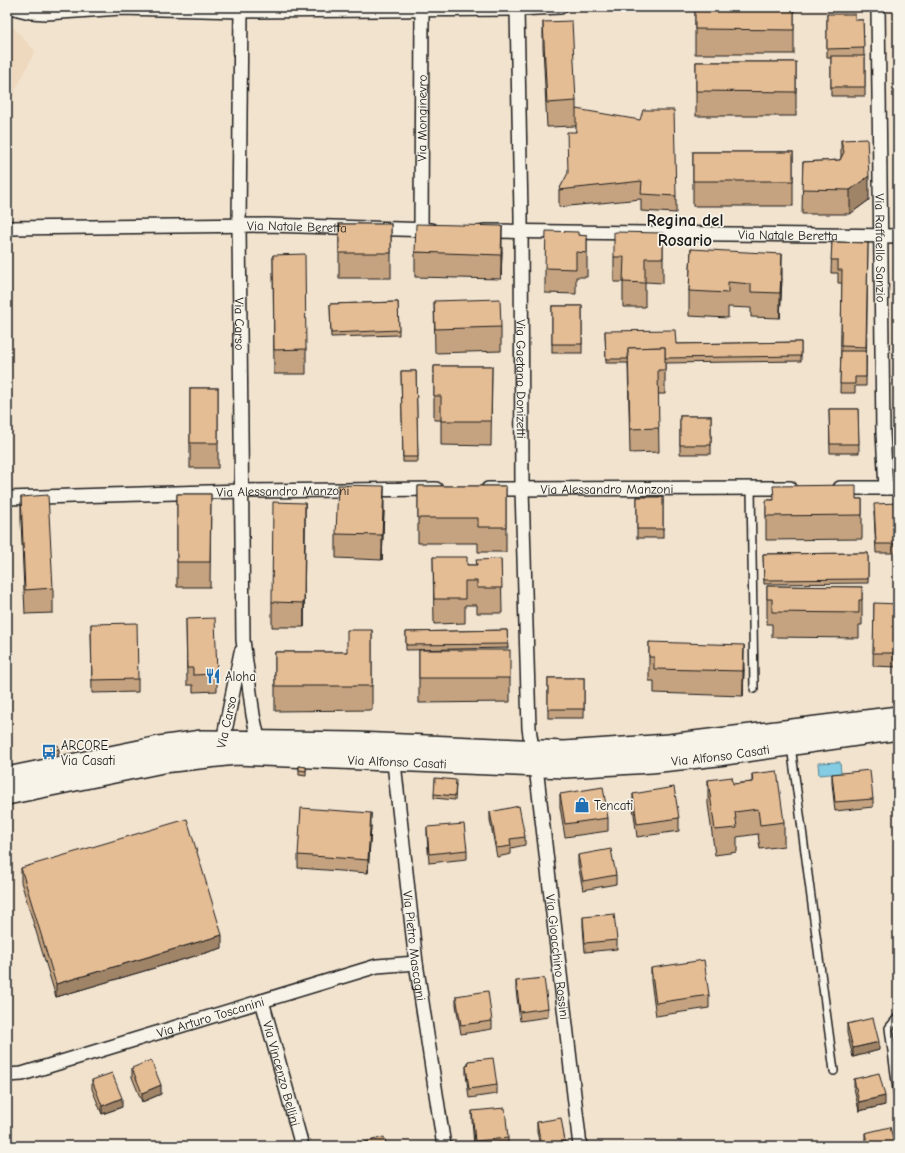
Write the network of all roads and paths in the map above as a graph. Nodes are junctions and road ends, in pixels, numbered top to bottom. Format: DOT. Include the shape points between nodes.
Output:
graph roads {
  1 [pos="10,7"];
  2 [pos="121,7"];
  3 [pos="560,7"];
  4 [pos="878,7"];
  5 [pos="241,9"];
  6 [pos="422,9"];
  7 [pos="517,9"];
  8 [pos="239,225"];
  9 [pos="7,228"];
  10 [pos="421,230"];
  11 [pos="444,230"];
  12 [pos="475,231"];
  13 [pos="521,232"];
  14 [pos="880,236"];
  15 [pos="898,236"];
  16 [pos="751,487"];
  17 [pos="807,488"];
  18 [pos="830,488"];
  19 [pos="892,488"];
  20 [pos="449,489"];
  21 [pos="473,489"];
  22 [pos="522,489"];
  23 [pos="242,491"];
  24 [pos="7,498"];
  25 [pos="243,640"];
  26 [pos="754,689"];
  27 [pos="898,716"];
  28 [pos="898,730"];
  29 [pos="790,738"];
  30 [pos="221,748"];
  31 [pos="260,748"];
  32 [pos="393,753"];
  33 [pos="534,758"];
  34 [pos="7,777"];
  35 [pos="7,795"];
  36 [pos="416,963"];
  37 [pos="262,1001"];
  38 [pos="898,1017"];
  39 [pos="834,1071"];
  40 [pos="7,1075"];
  41 [pos="898,1097"];
  42 [pos="302,1146"];
  43 [pos="444,1146"];
  44 [pos="580,1146"];
  1 -- 2 [label="street" via="46,13"];
  2 -- 5 [label="street"];
  3 -- 7 [label="street"];
  4 -- 14 [label="street, Via Raffaello Sanzio"];
  5 -- 6 [label="street"];
  5 -- 8 [label="street, Via Carso"];
  6 -- 7 [label="street"];
  6 -- 10 [label="street, Via Monginevro"];
  7 -- 13 [label="street, Via Gaetano Donizetti"];
  8 -- 9 [label="street, Via Natale Beretta"];
  8 -- 10 [label="street, Via Natale Beretta"];
  8 -- 23 [label="street, Via Carso"];
  10 -- 11 [label="street, Via Natale Beretta"];
  12 -- 13 [label="street, Via Natale Beretta"];
  13 -- 14 [label="street, Via Natale Beretta"];
  13 -- 22 [label="street, Via Gaetano Donizetti"];
  14 -- 15 [label="street, Via Natale Beretta"];
  14 -- 19 [label="street, Via Raffaello Sanzio" via="883,433"];
  16 -- 17 [label="street, Via Alessandro Manzoni"];
  16 -- 22 [label="street, Via Alessandro Manzoni"];
  16 -- 26 [label="lane"];
  18 -- 19 [label="street"];
  20 -- 23 [label="street, Via Alessandro Manzoni"];
  21 -- 22 [label="street, Via Alessandro Manzoni"];
  22 -- 33 [label="street, Via Gaetano Donizetti"];
  23 -- 24 [label="street, Via Alessandro Manzoni"];
  23 -- 25 [label="street, Via Carso"];
  25 -- 30 [label="street, Via Carso"];
  25 -- 31 [label="street, Via Carso"];
  27 -- 29 [label="main road, Via Alfonso Casati"];
  28 -- 29 [label="main road, Via Alfonso Casati"];
  29 -- 33 [label="main road, Via Alfonso Casati" via="564,751"];
  29 -- 39 [label="lane"];
  30 -- 31 [label="main road, Via Alfonso Casati"];
  30 -- 34 [label="main road, Via Alfonso Casati" via="202,740 159,746"];
  30 -- 35 [label="main road, Via Alfonso Casati" via="163,763"];
  31 -- 32 [label="main road, Via Alfonso Casati"];
  32 -- 33 [label="main road, Via Alfonso Casati"];
  32 -- 36 [label="street, Via Pietro Mascagni"];
  33 -- 44 [label="street, Via Gioacchino Rossini"];
  36 -- 37 [label="street, Via Arturo Toscanini" via="377,966"];
  36 -- 43 [label="street, Via Pietro Mascagni"];
  37 -- 40 [label="street, Via Arturo Toscanini" via="22,1074"];
  37 -- 42 [label="street, Via Vincenzo Bellini"];
  38 -- 41 [label="lane" via="889,1028"];
}
